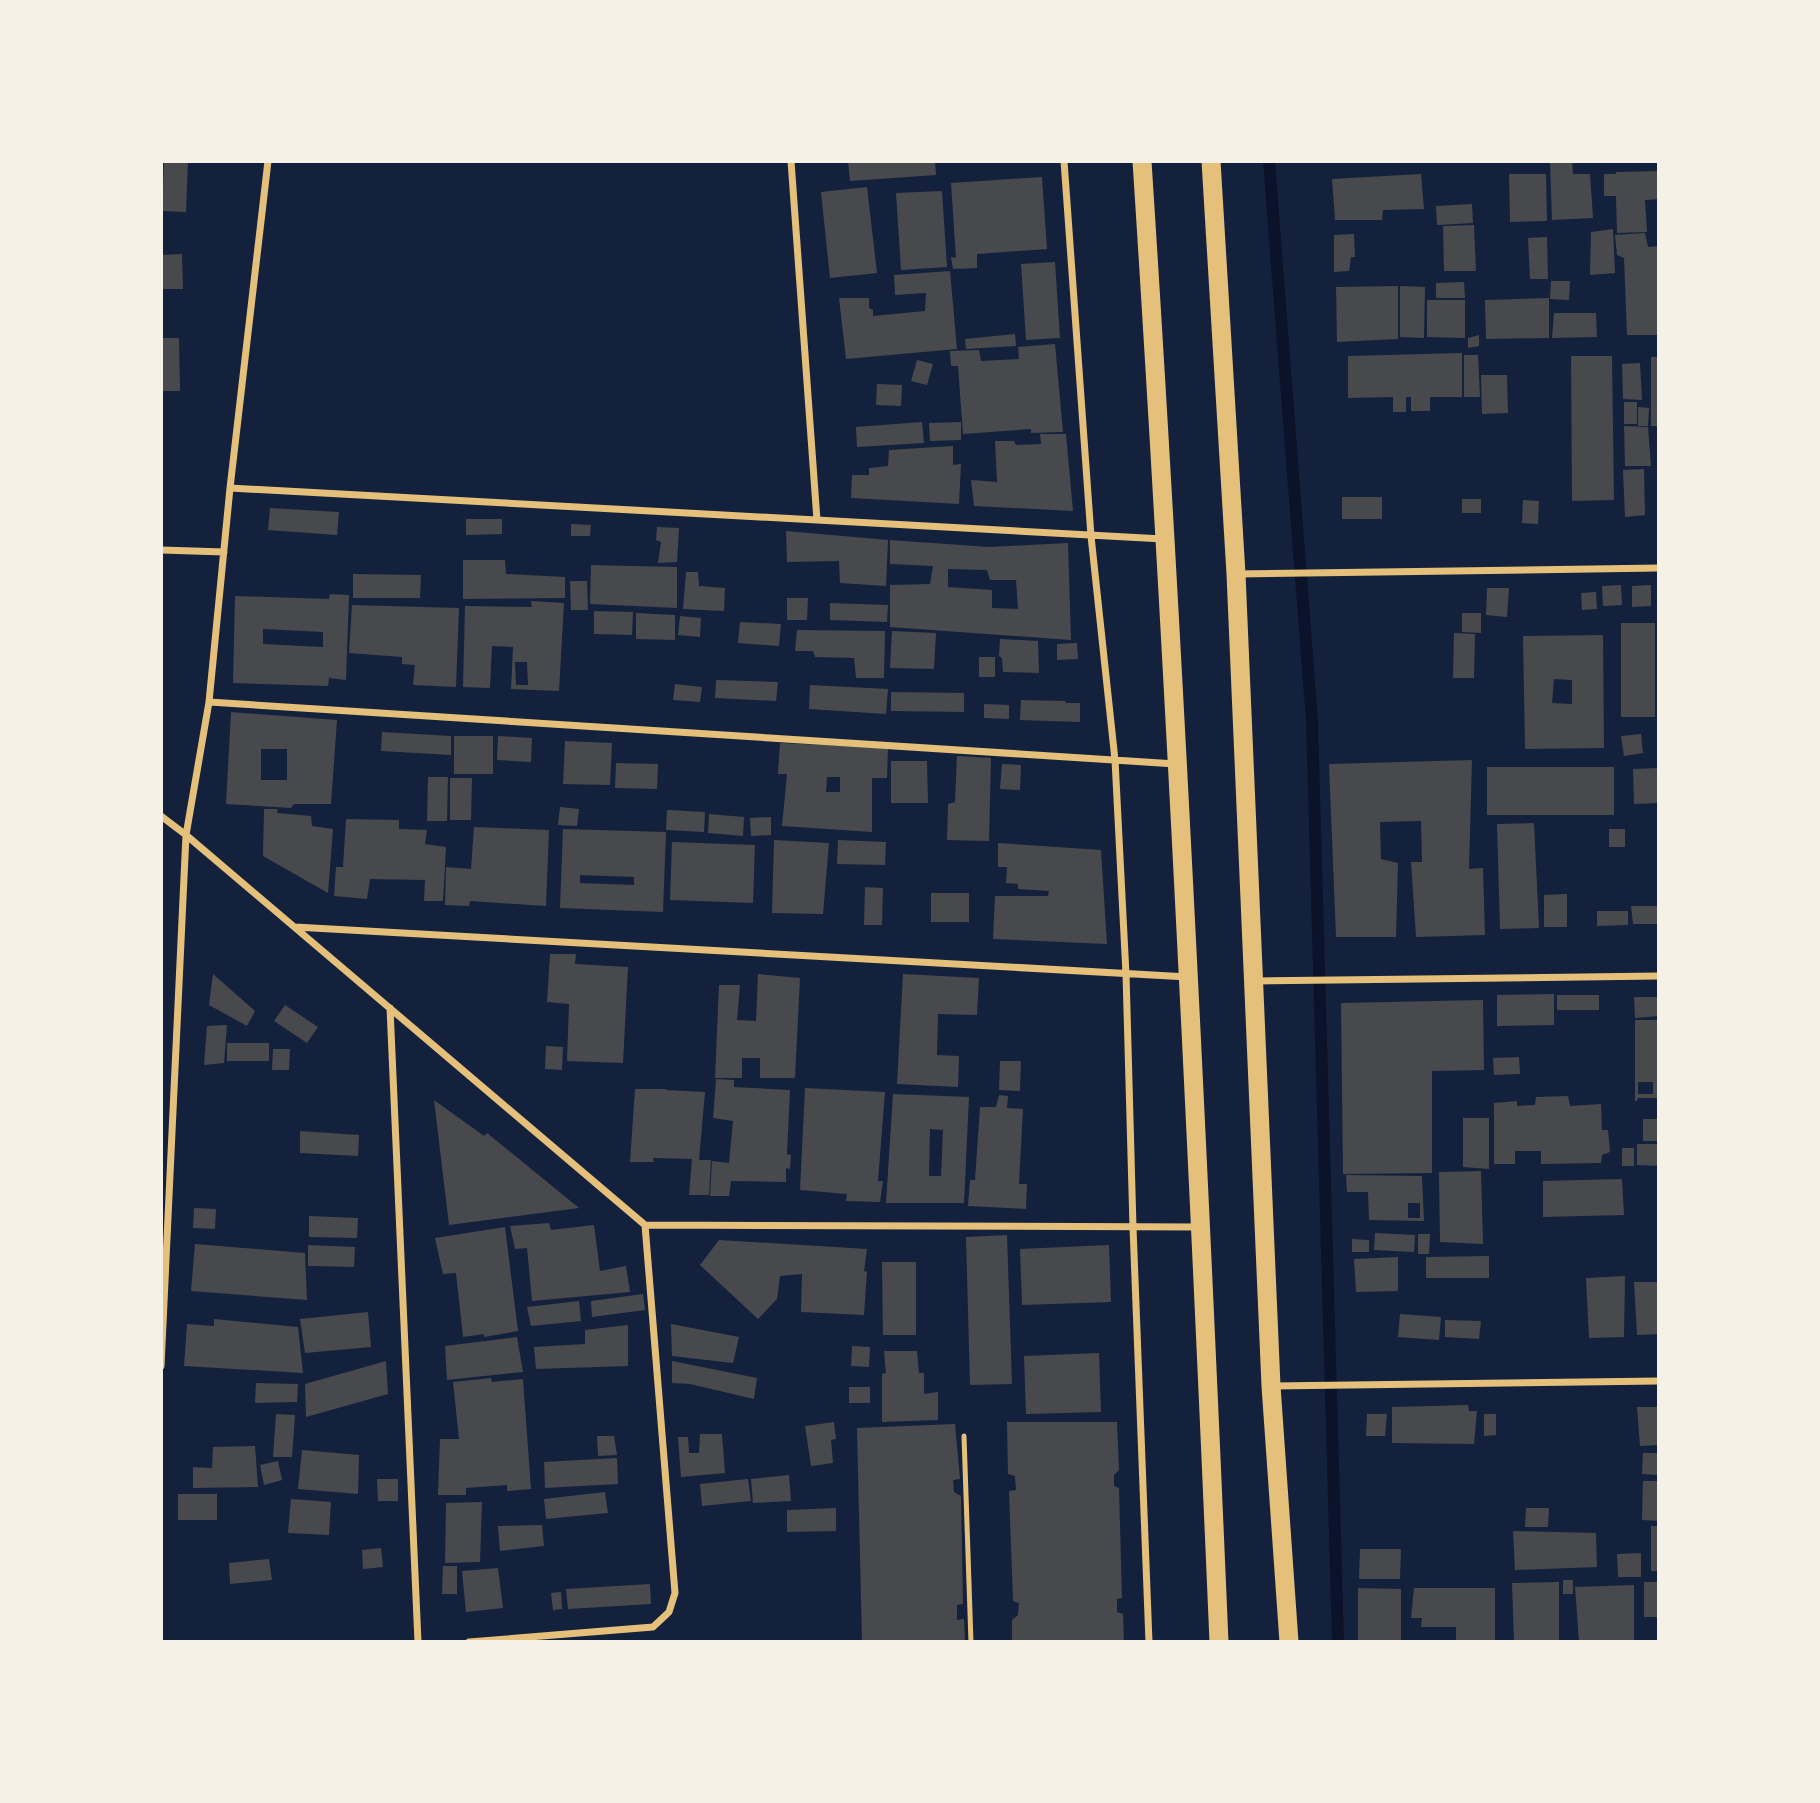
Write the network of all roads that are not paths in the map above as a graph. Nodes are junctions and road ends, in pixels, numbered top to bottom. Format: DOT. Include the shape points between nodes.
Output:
graph roads {
  1 [pos="268,161"];
  2 [pos="791,161"];
  3 [pos="1064,161"];
  4 [pos="1142,161"];
  5 [pos="1211,161"];
  6 [pos="230,488"];
  7 [pos="817,520"];
  8 [pos="1091,536"];
  9 [pos="1166,540"];
  10 [pos="161,550"];
  11 [pos="224,552"];
  12 [pos="1659,568"];
  13 [pos="1236,574"];
  14 [pos="209,702"];
  15 [pos="1115,760"];
  16 [pos="1177,765"];
  17 [pos="161,816"];
  18 [pos="186,835"];
  19 [pos="294,927"];
  20 [pos="1126,974"];
  21 [pos="1659,976"];
  22 [pos="1189,977"];
  23 [pos="1253,981"];
  24 [pos="390,1009"];
  25 [pos="645,1225"];
  26 [pos="1133,1227"];
  27 [pos="1202,1227"];
  28 [pos="161,1366"];
  29 [pos="1659,1381"];
  30 [pos="1271,1386"];
  31 [pos="964,1436"];
  32 [pos="418,1642"];
  33 [pos="469,1642"];
  34 [pos="971,1642"];
  35 [pos="1149,1642"];
  36 [pos="1219,1642"];
  37 [pos="1289,1642"];
  1 -- 6 [label="street"];
  2 -- 7 [label="street"];
  3 -- 8 [label="street"];
  4 -- 9 [label="highway"];
  5 -- 13 [label="highway"];
  6 -- 7 [label="street"];
  6 -- 11 [label="street"];
  7 -- 8 [label="street"];
  8 -- 9 [label="street"];
  8 -- 15 [label="street"];
  9 -- 16 [label="highway"];
  10 -- 11 [label="street"];
  11 -- 14 [label="street"];
  12 -- 13 [label="street"];
  13 -- 23 [label="highway"];
  14 -- 15 [label="street"];
  14 -- 18 [label="street"];
  15 -- 16 [label="street"];
  15 -- 20 [label="street"];
  16 -- 22 [label="highway"];
  17 -- 18 [label="street"];
  18 -- 19 [label="street"];
  18 -- 28 [label="street"];
  19 -- 20 [label="street"];
  19 -- 24 [label="street"];
  20 -- 22 [label="street"];
  20 -- 26 [label="street"];
  21 -- 23 [label="street"];
  22 -- 27 [label="highway"];
  23 -- 30 [label="highway"];
  24 -- 25 [label="street"];
  24 -- 32 [label="street"];
  25 -- 26 [label="street"];
  25 -- 33 [label="street" via="676,1593 669,1612 653,1627"];
  26 -- 27 [label="street"];
  26 -- 35 [label="street"];
  27 -- 36 [label="highway"];
  29 -- 30 [label="street"];
  30 -- 37 [label="highway"];
  31 -- 34 [label="lane"];
}
